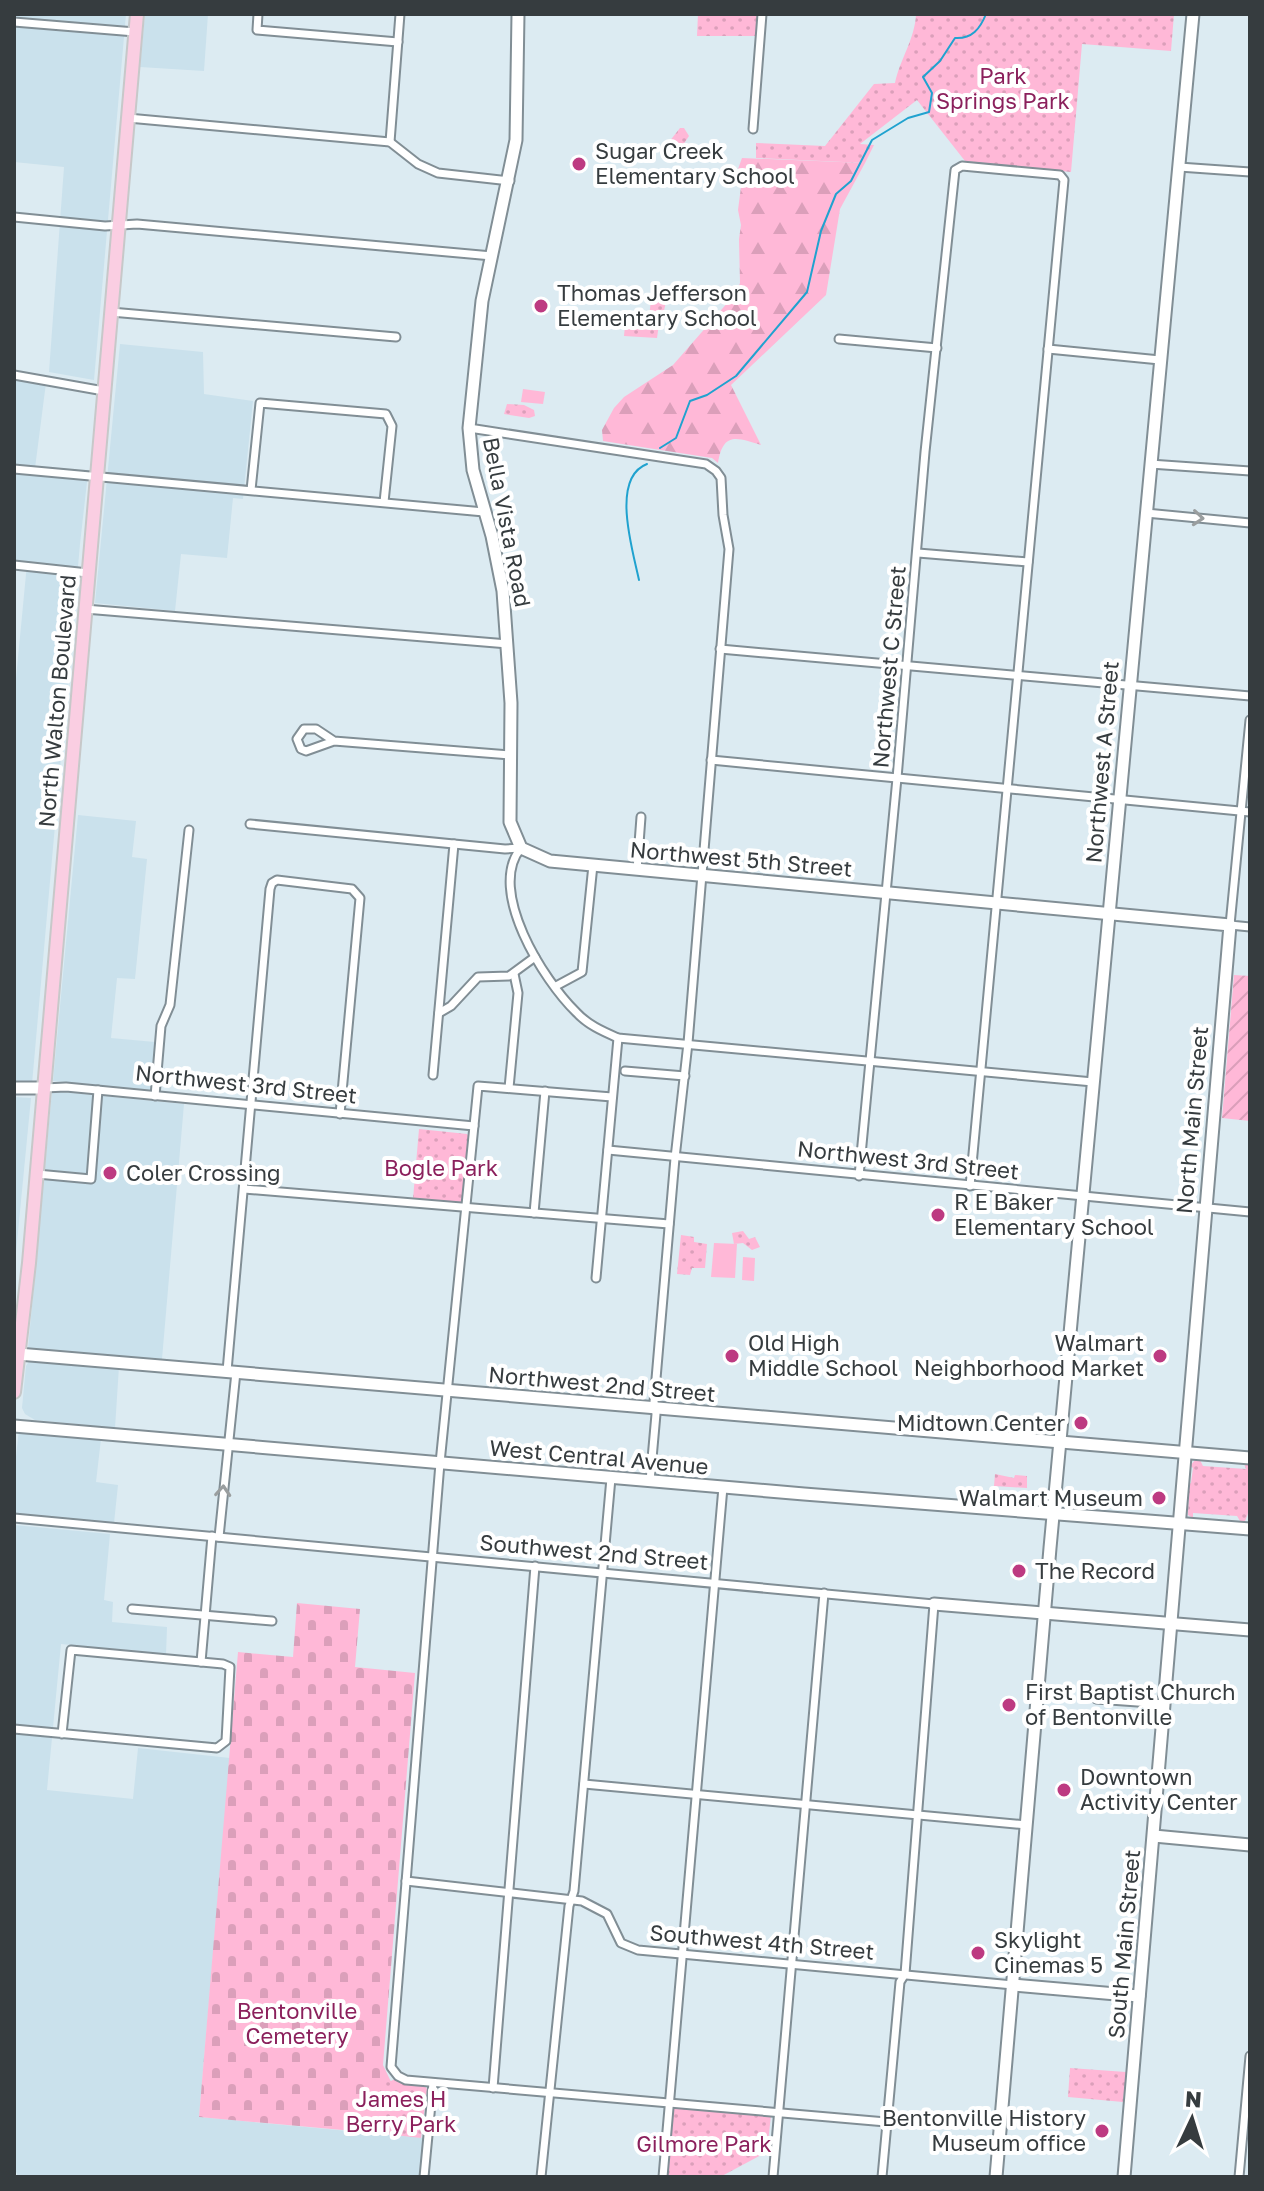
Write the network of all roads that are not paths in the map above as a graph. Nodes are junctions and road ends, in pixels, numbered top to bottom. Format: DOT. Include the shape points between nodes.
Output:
graph roads {
  1 [pos="137,14"];
  2 [pos="258,14"];
  3 [pos="400,14"];
  4 [pos="518,14"];
  5 [pos="762,14"];
  6 [pos="1193,14"];
  7 [pos="14,22"];
  8 [pos="135,32"];
  9 [pos="398,42"];
  10 [pos="128,118"];
  11 [pos="753,129"];
  12 [pos="390,142"];
  13 [pos="1179,167"];
  14 [pos="1250,172"];
  15 [pos="510,181"];
  16 [pos="14,217"];
  17 [pos="119,225"];
  18 [pos="492,256"];
  19 [pos="111,312"];
  20 [pos="396,337"];
  21 [pos="839,339"];
  22 [pos="937,348"];
  23 [pos="1048,349"];
  24 [pos="1160,360"];
  25 [pos="14,375"];
  26 [pos="104,391"];
  27 [pos="469,428"];
  28 [pos="1150,464"];
  29 [pos="14,469"];
  30 [pos="1250,471"];
  31 [pos="97,477"];
  32 [pos="251,490"];
  33 [pos="384,502"];
  34 [pos="484,512"];
  35 [pos="1146,513"];
  36 [pos="1250,523"];
  37 [pos="918,553"];
  38 [pos="1028,562"];
  39 [pos="14,565"];
  40 [pos="88,573"];
  41 [pos="85,609"];
  42 [pos="508,644"];
  43 [pos="720,649"];
  44 [pos="907,666"];
  45 [pos="1018,676"];
  46 [pos="1130,685"];
  47 [pos="1250,696"];
  48 [pos="1250,720"];
  49 [pos="334,741"];
  50 [pos="511,755"];
  51 [pos="711,760"];
  52 [pos="897,778"];
  53 [pos="1007,788"];
  54 [pos="1119,799"];
  55 [pos="1246,811"];
  56 [pos="641,817"];
  57 [pos="250,824"];
  58 [pos="189,830"];
  59 [pos="454,844"];
  60 [pos="521,848"];
  61 [pos="593,865"];
  62 [pos="637,870"];
  63 [pos="702,876"];
  64 [pos="885,893"];
  65 [pos="996,904"];
  66 [pos="1108,915"];
  67 [pos="1230,925"];
  68 [pos="1250,927"];
  69 [pos="535,957"];
  70 [pos="514,974"];
  71 [pos="556,986"];
  72 [pos="439,1013"];
  73 [pos="618,1038"];
  74 [pos="688,1043"];
  75 [pos="869,1060"];
  76 [pos="980,1070"];
  77 [pos="625,1071"];
  78 [pos="433,1075"];
  79 [pos="685,1076"];
  80 [pos="1093,1082"];
  81 [pos="14,1088"];
  82 [pos="44,1088"];
  83 [pos="509,1088"];
  84 [pos="98,1090"];
  85 [pos="545,1091"];
  86 [pos="155,1096"];
  87 [pos="612,1097"];
  88 [pos="251,1105"];
  89 [pos="340,1114"];
  90 [pos="474,1126"];
  91 [pos="608,1150"];
  92 [pos="675,1158"];
  93 [pos="37,1174"];
  94 [pos="859,1176"];
  95 [pos="970,1186"];
  96 [pos="244,1189"];
  97 [pos="1082,1197"];
  98 [pos="467,1207"];
  99 [pos="1204,1208"];
  100 [pos="1250,1212"];
  101 [pos="534,1213"];
  102 [pos="601,1218"];
  103 [pos="669,1224"];
  104 [pos="596,1278"];
  105 [pos="16,1354"];
  106 [pos="231,1371"];
  107 [pos="447,1391"];
  108 [pos="14,1392"];
  109 [pos="653,1408"];
  110 [pos="14,1426"];
  111 [pos="1060,1442"];
  112 [pos="227,1445"];
  113 [pos="1187,1453"];
  114 [pos="1250,1458"];
  115 [pos="440,1463"];
  116 [pos="611,1478"];
  117 [pos="650,1481"];
  118 [pos="723,1487"];
  119 [pos="1053,1513"];
  120 [pos="14,1518"];
  121 [pos="1181,1523"];
  122 [pos="1250,1529"];
  123 [pos="216,1537"];
  124 [pos="432,1557"];
  125 [pos="535,1566"];
  126 [pos="602,1573"];
  127 [pos="715,1583"];
  128 [pos="824,1593"];
  129 [pos="934,1604"];
  130 [pos="132,1609"];
  131 [pos="1045,1613"];
  132 [pos="205,1616"];
  133 [pos="272,1621"];
  134 [pos="1171,1623"];
  135 [pos="1250,1630"];
  136 [pos="201,1662"];
  137 [pos="1096,1699"];
  138 [pos="1165,1704"];
  139 [pos="14,1729"];
  140 [pos="62,1734"];
  141 [pos="584,1784"];
  142 [pos="696,1794"];
  143 [pos="805,1805"];
  144 [pos="916,1815"];
  145 [pos="1027,1825"];
  146 [pos="1154,1836"];
  147 [pos="1250,1845"];
  148 [pos="406,1881"];
  149 [pos="509,1891"];
  150 [pos="572,1900"];
  151 [pos="683,1955"];
  152 [pos="791,1965"];
  153 [pos="905,1974"];
  154 [pos="1013,1985"];
  155 [pos="1139,1996"];
  156 [pos="1250,2056"];
  157 [pos="433,2083"];
  158 [pos="493,2088"];
  159 [pos="550,2093"];
  160 [pos="671,2104"];
  161 [pos="779,2113"];
  162 [pos="886,2122"];
  163 [pos="424,2177"];
  164 [pos="541,2177"];
  165 [pos="663,2177"];
  166 [pos="773,2177"];
  167 [pos="882,2177"];
  168 [pos="996,2177"];
  169 [pos="1124,2177"];
  170 [pos="1239,2177"];
  1 -- 8 [label="main road, North Walton Boulevard"];
  2 -- 9 [label="street" via="257,30"];
  3 -- 9 [label="street"];
  4 -- 15 [label="street, Bella Vista Road" via="518,111"];
  5 -- 11 [label="street"];
  6 -- 13 [label="street, Northwest A Street"];
  7 -- 8 [label="street"];
  8 -- 10 [label="main road, North Walton Boulevard"];
  9 -- 12 [label="street"];
  10 -- 12 [label="street"];
  10 -- 17 [label="main road, North Walton Boulevard"];
  12 -- 15 [label="street" via="438,173"];
  13 -- 14 [label="street"];
  13 -- 24 [label="street, Northwest A Street"];
  15 -- 18 [label="street, Bella Vista Road"];
  16 -- 17 [label="street"];
  17 -- 18 [label="street"];
  17 -- 19 [label="main road, North Walton Boulevard"];
  18 -- 27 [label="street, Bella Vista Road"];
  19 -- 20 [label="street"];
  19 -- 26 [label="main road, North Walton Boulevard"];
  21 -- 22 [label="street"];
  22 -- 23 [label="street, Northwest C Street" via="955,170 962,166 1060,175 1064,180"];
  22 -- 37 [label="street, Northwest C Street"];
  23 -- 24 [label="street"];
  23 -- 38 [label="street"];
  24 -- 28 [label="street, Northwest A Street"];
  25 -- 26 [label="street"];
  26 -- 31 [label="main road, North Walton Boulevard"];
  27 -- 34 [label="street, Bella Vista Road"];
  27 -- 43 [label="street" via="706,464 716,471 729,549"];
  28 -- 30 [label="street"];
  28 -- 35 [label="street, Northwest A Street"];
  29 -- 31 [label="street"];
  31 -- 32 [label="street"];
  31 -- 40 [label="main road, North Walton Boulevard"];
  32 -- 33 [label="street"];
  32 -- 33 [label="street" via="260,403 386,414 392,426"];
  33 -- 34 [label="street"];
  34 -- 42 [label="street, Bella Vista Road" via="503,591"];
  35 -- 36 [label="street, one-way"];
  35 -- 46 [label="street, Northwest A Street"];
  37 -- 38 [label="street"];
  37 -- 44 [label="street, Northwest C Street"];
  38 -- 45 [label="street"];
  39 -- 40 [label="street"];
  40 -- 41 [label="main road, North Walton Boulevard"];
  41 -- 42 [label="street"];
  41 -- 82 [label="main road, North Walton Boulevard"];
  42 -- 50 [label="street, Bella Vista Road"];
  43 -- 44 [label="street"];
  43 -- 51 [label="street"];
  44 -- 45 [label="street"];
  44 -- 52 [label="street, Northwest C Street"];
  45 -- 46 [label="street"];
  45 -- 53 [label="street"];
  46 -- 47 [label="street"];
  46 -- 54 [label="street, Northwest A Street"];
  48 -- 55 [label="street, North Main Street"];
  49 -- 49 [label="street" via="310,728 297,739 306,751"];
  49 -- 50 [label="street"];
  50 -- 60 [label="street, Bella Vista Road" via="510,822"];
  51 -- 52 [label="street"];
  51 -- 63 [label="street"];
  52 -- 53 [label="street"];
  52 -- 64 [label="street, Northwest C Street"];
  53 -- 54 [label="street"];
  53 -- 65 [label="street"];
  54 -- 55 [label="street"];
  54 -- 66 [label="street, Northwest A Street"];
  55 -- 67 [label="street, North Main Street"];
  56 -- 62 [label="street"];
  57 -- 59 [label="street, Northwest 5th Street"];
  58 -- 86 [label="street"];
  59 -- 60 [label="street, Northwest 5th Street"];
  59 -- 72 [label="street"];
  60 -- 61 [label="street, Northwest 5th Street" via="550,861"];
  60 -- 69 [label="street" via="513,859 511,895"];
  61 -- 62 [label="street, Northwest 5th Street"];
  61 -- 71 [label="street" via="582,972"];
  62 -- 63 [label="street, Northwest 5th Street"];
  63 -- 64 [label="street, Northwest 5th Street"];
  63 -- 74 [label="street"];
  64 -- 65 [label="street, Northwest 5th Street"];
  64 -- 75 [label="street, Northwest C Street"];
  65 -- 66 [label="street, Northwest 5th Street"];
  65 -- 76 [label="street"];
  66 -- 67 [label="street, Northwest 5th Street"];
  66 -- 80 [label="street, Northwest A Street"];
  67 -- 68 [label="street"];
  67 -- 99 [label="street, North Main Street"];
  69 -- 70 [label="street"];
  69 -- 71 [label="street"];
  70 -- 72 [label="street" via="478,977"];
  70 -- 83 [label="street" via="518,993"];
  71 -- 73 [label="street" via="577,1014"];
  72 -- 78 [label="street"];
  73 -- 74 [label="street"];
  73 -- 87 [label="street"];
  74 -- 75 [label="street"];
  74 -- 79 [label="street"];
  75 -- 76 [label="street"];
  75 -- 94 [label="street, Northwest C Street"];
  76 -- 80 [label="street"];
  76 -- 95 [label="street"];
  77 -- 79 [label="street"];
  79 -- 92 [label="street"];
  80 -- 97 [label="street, Northwest A Street"];
  81 -- 82 [label="street, Northwest 3rd Street"];
  82 -- 84 [label="street, Northwest 3rd Street"];
  82 -- 93 [label="main road, North Walton Boulevard"];
  83 -- 85 [label="street"];
  83 -- 90 [label="street" via="478,1086"];
  84 -- 86 [label="street, Northwest 3rd Street"];
  84 -- 93 [label="street" via="91,1179"];
  85 -- 87 [label="street"];
  85 -- 101 [label="street"];
  86 -- 88 [label="street, Northwest 3rd Street"];
  87 -- 91 [label="street"];
  88 -- 89 [label="street, Northwest 3rd Street"];
  88 -- 89 [label="street" via="270,889 277,880 352,889 360,898"];
  88 -- 96 [label="street"];
  89 -- 90 [label="street, Northwest 3rd Street"];
  90 -- 98 [label="street"];
  91 -- 92 [label="street, Northwest 3rd Street"];
  91 -- 102 [label="street"];
  92 -- 94 [label="street, Northwest 3rd Street"];
  92 -- 103 [label="street"];
  93 -- 105 [label="main road, North Walton Boulevard"];
  94 -- 95 [label="street, Northwest 3rd Street"];
  95 -- 97 [label="street, Northwest 3rd Street"];
  96 -- 98 [label="street"];
  96 -- 106 [label="street"];
  97 -- 99 [label="street, Northwest 3rd Street"];
  97 -- 111 [label="street, Northwest A Street"];
  98 -- 101 [label="street"];
  98 -- 107 [label="street"];
  99 -- 100 [label="street, Northwest 3rd Street"];
  99 -- 113 [label="street, North Main Street"];
  101 -- 102 [label="street"];
  102 -- 103 [label="street"];
  102 -- 104 [label="street"];
  103 -- 109 [label="street"];
  105 -- 106 [label="street, Northwest 2nd Street"];
  105 -- 108 [label="main road, North Walton Boulevard"];
  106 -- 107 [label="street, Northwest 2nd Street"];
  106 -- 112 [label="street"];
  107 -- 109 [label="street, Northwest 2nd Street"];
  107 -- 115 [label="street"];
  109 -- 111 [label="street, Northwest 2nd Street"];
  109 -- 117 [label="street"];
  110 -- 112 [label="street, West Central Avenue"];
  111 -- 113 [label="street, Northwest 2nd Street"];
  111 -- 119 [label="street, Northwest A Street"];
  112 -- 115 [label="street, West Central Avenue"];
  123 -- 112 [label="street, one-way"];
  113 -- 114 [label="street, Northwest 2nd Street"];
  113 -- 121 [label="street, North Main Street"];
  115 -- 116 [label="street, West Central Avenue"];
  115 -- 124 [label="street"];
  116 -- 117 [label="street, West Central Avenue"];
  116 -- 126 [label="street"];
  117 -- 118 [label="street, West Central Avenue"];
  118 -- 119 [label="street, West Central Avenue"];
  118 -- 127 [label="street"];
  119 -- 121 [label="street, West Central Avenue"];
  119 -- 131 [label="street, Northwest A Street"];
  120 -- 123 [label="street, Southwest 2nd Street"];
  121 -- 122 [label="street, West Central Avenue"];
  121 -- 134 [label="street, South Main Street"];
  123 -- 124 [label="street, Southwest 2nd Street"];
  123 -- 132 [label="street"];
  124 -- 125 [label="street, Southwest 2nd Street"];
  124 -- 148 [label="street"];
  125 -- 126 [label="street, Southwest 2nd Street"];
  125 -- 149 [label="street"];
  126 -- 127 [label="street, Southwest 2nd Street"];
  126 -- 141 [label="street"];
  127 -- 128 [label="street, Southwest 2nd Street"];
  127 -- 142 [label="street"];
  128 -- 129 [label="street, Southwest 2nd Street"];
  128 -- 143 [label="street"];
  129 -- 131 [label="street, Southwest 2nd Street"];
  129 -- 144 [label="street"];
  130 -- 132 [label="street"];
  131 -- 134 [label="street, Southwest 2nd Street"];
  131 -- 145 [label="street, Northwest A Street"];
  132 -- 133 [label="street"];
  132 -- 136 [label="street"];
  134 -- 135 [label="street, Southwest 2nd Street"];
  134 -- 138 [label="street, South Main Street"];
  136 -- 140 [label="street" via="71,1650"];
  136 -- 140 [label="street" via="230,1667 223,1746"];
  137 -- 138 [label="street"];
  138 -- 146 [label="street, South Main Street"];
  139 -- 140 [label="street"];
  141 -- 142 [label="street"];
  141 -- 150 [label="street"];
  142 -- 143 [label="street"];
  142 -- 151 [label="street"];
  143 -- 144 [label="street"];
  143 -- 152 [label="street"];
  144 -- 145 [label="street"];
  144 -- 153 [label="street"];
  145 -- 154 [label="street, Northwest A Street"];
  146 -- 147 [label="street"];
  146 -- 155 [label="street, South Main Street"];
  148 -- 149 [label="street, Southwest 4th Street"];
  148 -- 157 [label="street" via="390,2064 402,2079"];
  149 -- 150 [label="street, Southwest 4th Street"];
  149 -- 158 [label="street"];
  150 -- 151 [label="street, Southwest 4th Street" via="607,1914 625,1947"];
  150 -- 159 [label="street"];
  151 -- 152 [label="street, Southwest 4th Street"];
  151 -- 160 [label="street"];
  152 -- 153 [label="street, Southwest 4th Street"];
  152 -- 161 [label="street"];
  153 -- 154 [label="street, Southwest 4th Street"];
  153 -- 162 [label="street"];
  154 -- 155 [label="street, Southwest 4th Street"];
  154 -- 168 [label="street, Northwest A Street"];
  155 -- 169 [label="street, South Main Street"];
  156 -- 170 [label="street"];
  157 -- 158 [label="street"];
  157 -- 163 [label="street"];
  158 -- 159 [label="street"];
  159 -- 160 [label="street"];
  159 -- 164 [label="street"];
  160 -- 161 [label="street"];
  160 -- 165 [label="street"];
  161 -- 162 [label="street"];
  161 -- 166 [label="street"];
  162 -- 167 [label="street"];
}
